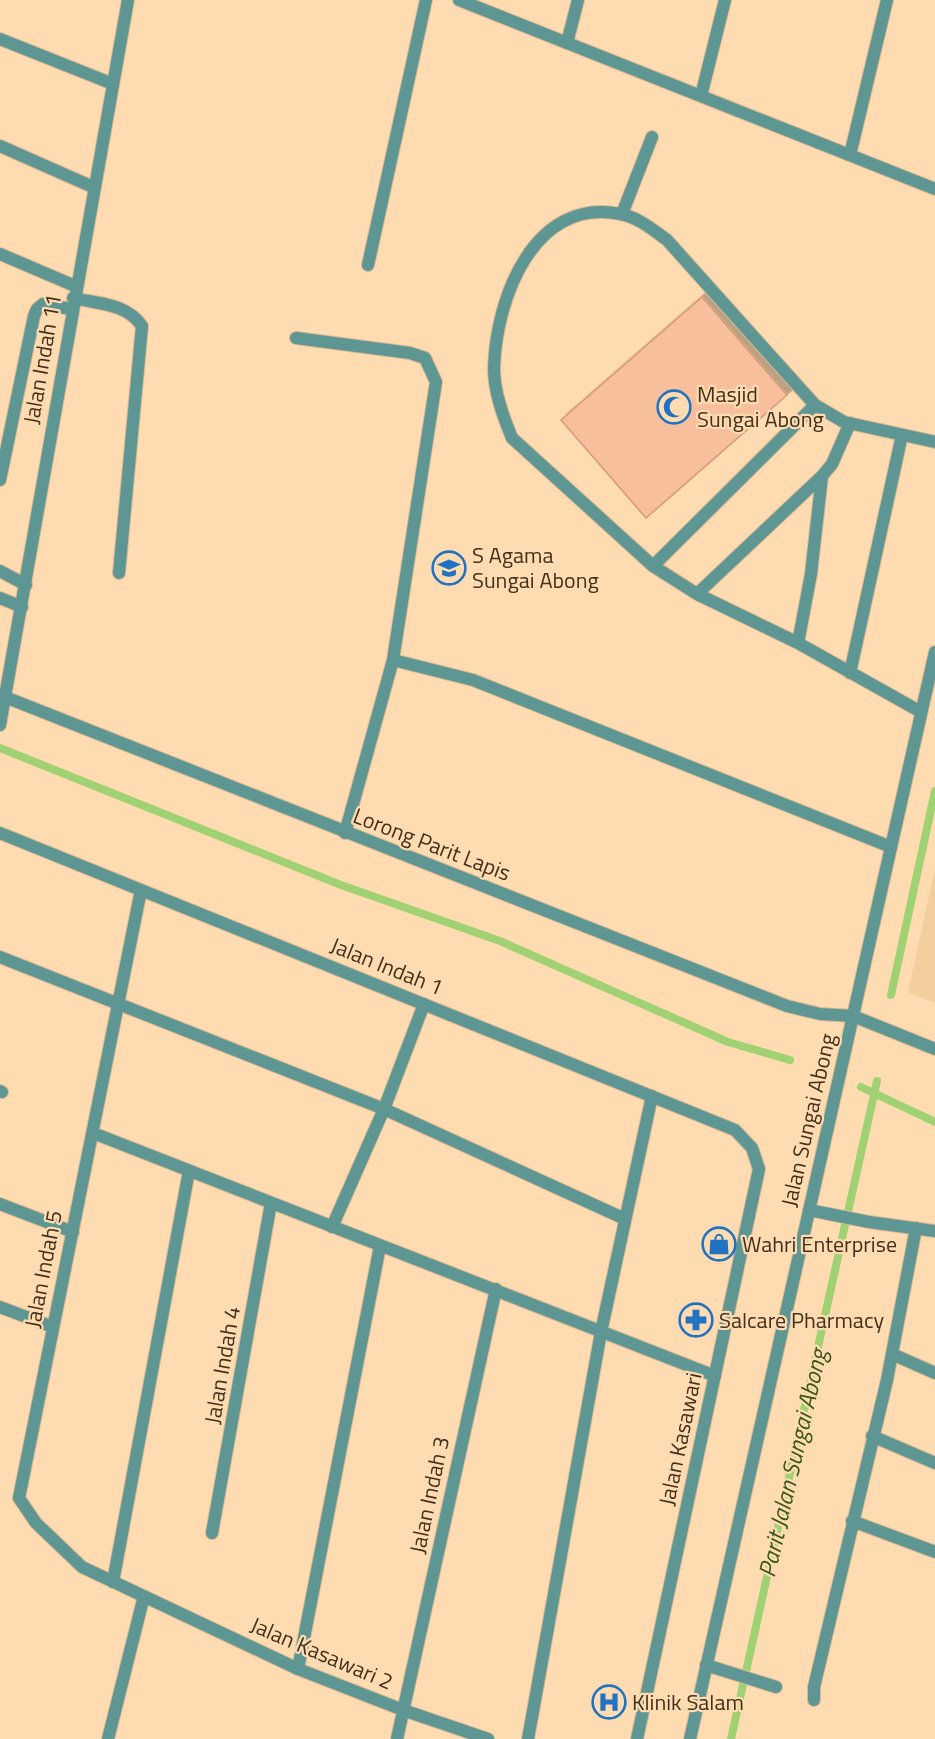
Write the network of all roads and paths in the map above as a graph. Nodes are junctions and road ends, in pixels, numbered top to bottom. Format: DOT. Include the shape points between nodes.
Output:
graph roads {
  1 [pos="128,0"];
  2 [pos="426,0"];
  3 [pos="578,0"];
  4 [pos="725,0"];
  5 [pos="887,0"];
  6 [pos="465,1"];
  7 [pos="0,39"];
  8 [pos="567,43"];
  9 [pos="113,84"];
  10 [pos="701,96"];
  11 [pos="651,137"];
  12 [pos="0,146"];
  13 [pos="849,155"];
  14 [pos="93,187"];
  15 [pos="935,189"];
  16 [pos="622,214"];
  17 [pos="0,254"];
  18 [pos="368,265"];
  19 [pos="73,298"];
  20 [pos="296,338"];
  21 [pos="815,405"];
  22 [pos="850,423"];
  23 [pos="902,435"];
  24 [pos="935,442"];
  25 [pos="822,476"];
  26 [pos="0,480"];
  27 [pos="653,566"];
  28 [pos="0,571"];
  29 [pos="119,573"];
  30 [pos="26,585"];
  31 [pos="697,594"];
  32 [pos="0,598"];
  33 [pos="22,607"];
  34 [pos="798,643"];
  35 [pos="935,652"];
  36 [pos="393,660"];
  37 [pos="850,673"];
  38 [pos="3,696"];
  39 [pos="921,712"];
  40 [pos="0,724"];
  41 [pos="0,833"];
  42 [pos="345,833"];
  43 [pos="891,847"];
  44 [pos="141,890"];
  45 [pos="0,957"];
  46 [pos="119,1002"];
  47 [pos="424,1004"];
  48 [pos="853,1016"];
  49 [pos="935,1049"];
  50 [pos="652,1096"];
  51 [pos="384,1109"];
  52 [pos="93,1133"];
  53 [pos="752,1148"];
  54 [pos="189,1171"];
  55 [pos="272,1203"];
  56 [pos="0,1204"];
  57 [pos="809,1210"];
  58 [pos="625,1219"];
  59 [pos="332,1227"];
  60 [pos="916,1228"];
  61 [pos="935,1231"];
  62 [pos="73,1232"];
  63 [pos="380,1246"];
  64 [pos="496,1289"];
  65 [pos="0,1306"];
  66 [pos="53,1326"];
  67 [pos="600,1332"];
  68 [pos="892,1354"];
  69 [pos="935,1373"];
  70 [pos="715,1377"];
  71 [pos="872,1436"];
  72 [pos="935,1463"];
  73 [pos="852,1521"];
  74 [pos="212,1533"];
  75 [pos="935,1552"];
  76 [pos="113,1582"];
  77 [pos="144,1596"];
  78 [pos="706,1665"];
  79 [pos="298,1669"];
  80 [pos="776,1688"];
  81 [pos="814,1700"];
  82 [pos="403,1710"];
  83 [pos="108,1739"];
  84 [pos="396,1739"];
  85 [pos="488,1739"];
  86 [pos="528,1739"];
  87 [pos="637,1739"];
  88 [pos="690,1739"];
  1 -- 9 [label="street, Jalan Indah 11"];
  2 -- 18 [label="street"];
  3 -- 8 [label="street"];
  4 -- 10 [label="street"];
  5 -- 13 [label="street"];
  6 -- 8 [label="street"];
  7 -- 9 [label="street"];
  8 -- 10 [label="street"];
  9 -- 14 [label="street, Jalan Indah 11"];
  10 -- 13 [label="street"];
  11 -- 16 [label="street"];
  12 -- 14 [label="street"];
  13 -- 15 [label="street"];
  14 -- 19 [label="street, Jalan Indah 11"];
  16 -- 21 [label="street" via="667,240"];
  16 -- 27 [label="street" via="581,213 551,228 529,251 514,278 498,328 494,370 500,409 512,438"];
  17 -- 19 [label="street"];
  19 -- 26 [label="street" via="43,304 34,316"];
  19 -- 29 [label="street" via="124,309 142,326"];
  19 -- 30 [label="street, Jalan Indah 11"];
  20 -- 36 [label="street" via="410,353 424,358 436,382"];
  21 -- 22 [label="street"];
  21 -- 27 [label="street"];
  22 -- 23 [label="street"];
  22 -- 25 [label="street" via="832,464"];
  23 -- 24 [label="street"];
  23 -- 37 [label="street"];
  25 -- 31 [label="street"];
  25 -- 34 [label="street" via="811,574"];
  27 -- 31 [label="street"];
  28 -- 30 [label="street"];
  30 -- 33 [label="street, Jalan Indah 11"];
  31 -- 34 [label="street"];
  32 -- 33 [label="street"];
  33 -- 38 [label="street, Jalan Indah 11"];
  34 -- 37 [label="street"];
  35 -- 39 [label="street, Jalan Sungai Abong"];
  36 -- 42 [label="street"];
  36 -- 43 [label="street" via="473,680"];
  37 -- 39 [label="street"];
  38 -- 40 [label="street, Jalan Indah 11"];
  38 -- 42 [label="street, Lorong Parit Lapis"];
  39 -- 43 [label="street, Jalan Sungai Abong"];
  41 -- 44 [label="street, Jalan Indah 1"];
  42 -- 48 [label="street, Lorong Parit Lapis" via="787,1006"];
  43 -- 48 [label="street, Jalan Sungai Abong"];
  44 -- 46 [label="street, Jalan Indah 5"];
  44 -- 47 [label="street, Jalan Indah 1"];
  45 -- 46 [label="street"];
  46 -- 51 [label="street"];
  46 -- 52 [label="street, Jalan Indah 5"];
  47 -- 50 [label="street, Jalan Indah 1"];
  47 -- 51 [label="street"];
  48 -- 49 [label="street, Lorong Parit Lapis"];
  48 -- 57 [label="street, Jalan Sungai Abong"];
  50 -- 53 [label="street, Jalan Indah 1" via="735,1130"];
  50 -- 58 [label="street"];
  51 -- 58 [label="street"];
  51 -- 59 [label="street"];
  52 -- 54 [label="street"];
  52 -- 62 [label="street, Jalan Indah 5"];
  53 -- 70 [label="street, Jalan Kasawari" via="759,1169"];
  54 -- 55 [label="street"];
  54 -- 76 [label="street"];
  55 -- 59 [label="street"];
  55 -- 74 [label="street, Jalan Indah 4"];
  56 -- 62 [label="street"];
  57 -- 60 [label="street"];
  57 -- 78 [label="street, Jalan Sungai Abong"];
  58 -- 67 [label="street"];
  59 -- 63 [label="street"];
  60 -- 61 [label="street"];
  60 -- 68 [label="street"];
  62 -- 66 [label="street, Jalan Indah 5"];
  63 -- 64 [label="street"];
  63 -- 79 [label="street"];
  64 -- 67 [label="street"];
  64 -- 82 [label="street, Jalan Indah 3"];
  65 -- 66 [label="street"];
  66 -- 76 [label="street, Jalan Indah 5" via="19,1498 58,1547 82,1567"];
  67 -- 70 [label="street"];
  67 -- 86 [label="street"];
  68 -- 69 [label="street"];
  68 -- 71 [label="street"];
  70 -- 87 [label="street, Jalan Kasawari"];
  71 -- 72 [label="street"];
  71 -- 73 [label="street"];
  73 -- 75 [label="street"];
  73 -- 81 [label="street"];
  76 -- 77 [label="street, Jalan Indah 5"];
  77 -- 79 [label="street, Jalan Kasawari 2"];
  77 -- 83 [label="street"];
  78 -- 80 [label="street"];
  78 -- 88 [label="street, Jalan Sungai Abong"];
  79 -- 82 [label="street, Jalan Kasawari 2"];
  82 -- 84 [label="street, Jalan Indah 3"];
  82 -- 85 [label="street, Jalan Kasawari 2"];
}
